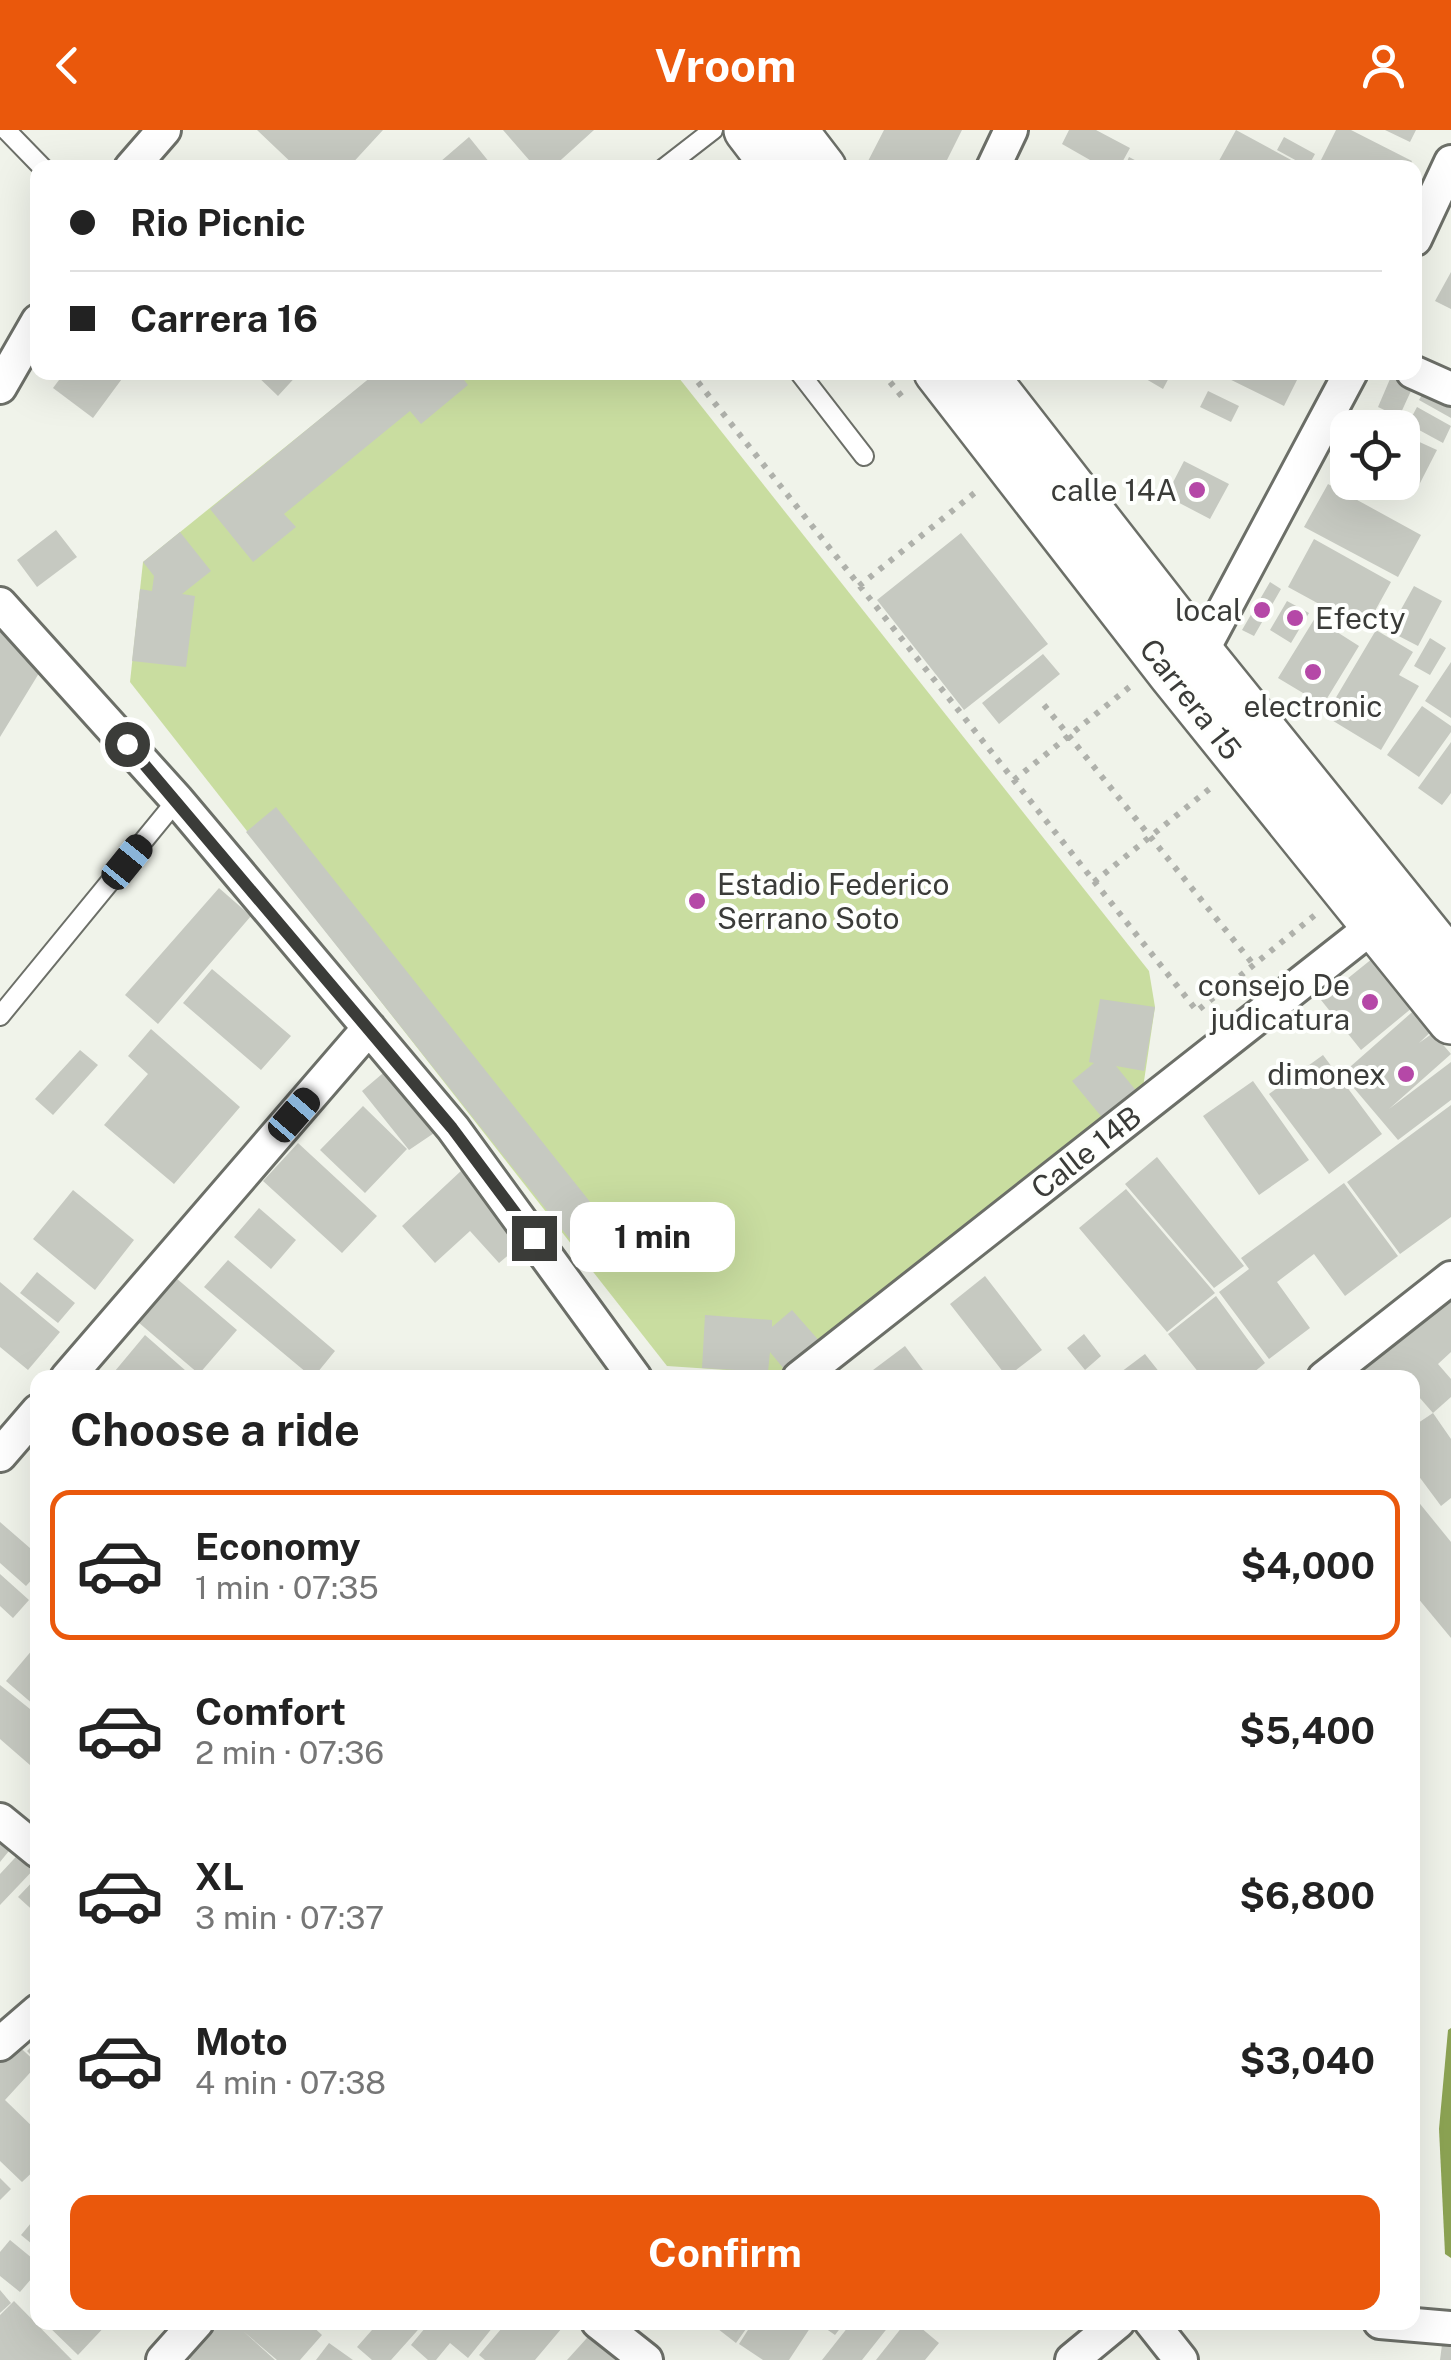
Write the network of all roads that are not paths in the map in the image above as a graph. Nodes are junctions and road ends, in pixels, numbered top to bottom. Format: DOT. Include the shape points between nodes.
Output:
graph roads {
  1 [pos="6,130"];
  2 [pos="164,130"];
  3 [pos="713,130"];
  4 [pos="747,130"];
  5 [pos="794,130"];
  6 [pos="1011,130"];
  7 [pos="34,160"];
  8 [pos="138,160"];
  9 [pos="674,160"];
  10 [pos="770,160"];
  11 [pos="816,160"];
  12 [pos="997,160"];
  13 [pos="1451,162"];
  14 [pos="1422,224"];
  15 [pos="30,334"];
  16 [pos="1422,376"];
  17 [pos="805,380"];
  18 [pos="943,380"];
  19 [pos="987,380"];
  20 [pos="1346,380"];
  21 [pos="0,387"];
  22 [pos="1451,389"];
  23 [pos="864,456"];
  24 [pos="0,604"];
  25 [pos="1168,671"];
  26 [pos="177,800"];
  27 [pos="1372,927"];
  28 [pos="1451,963"];
  29 [pos="0,1016"];
  30 [pos="1451,1021"];
  31 [pos="369,1028"];
  32 [pos="1451,1278"];
  33 [pos="74,1370"];
  34 [pos="628,1370"];
  35 [pos="809,1370"];
  36 [pos="1334,1370"];
  37 [pos="30,1420"];
  38 [pos="0,1455"];
  39 [pos="0,1820"];
  40 [pos="30,1844"];
  41 [pos="30,2018"];
  42 [pos="0,2044"];
  43 [pos="1420,2325"];
  44 [pos="1451,2328"];
  45 [pos="189,2330"];
  46 [pos="608,2330"];
  47 [pos="1108,2330"];
  48 [pos="1157,2330"];
  49 [pos="163,2360"];
  50 [pos="646,2360"];
  51 [pos="1072,2360"];
  52 [pos="1181,2360"];
  1 -- 7 [label="lane"];
  2 -- 8 [label="street"];
  3 -- 9 [label="lane"];
  4 -- 10 [label="main road"];
  5 -- 11 [label="main road"];
  6 -- 12 [label="street"];
  13 -- 14 [label="street"];
  15 -- 21 [label="street"];
  16 -- 22 [label="street"];
  17 -- 23 [label="lane"];
  18 -- 25 [label="main road, Carrera 15"];
  19 -- 25 [label="main road, Carrera 15"];
  20 -- 25 [label="street"];
  24 -- 26 [label="street"];
  25 -- 27 [label="main road, Carrera 15"];
  25 -- 28 [label="main road, Carrera 15"];
  26 -- 29 [label="lane"];
  26 -- 31 [label="street"];
  27 -- 30 [label="main road, Carrera 15"];
  27 -- 35 [label="street, Calle 14B"];
  31 -- 33 [label="street"];
  31 -- 34 [label="street" via="452,1128"];
  32 -- 36 [label="street"];
  37 -- 38 [label="street"];
  39 -- 40 [label="street"];
  41 -- 42 [label="street"];
  43 -- 44 [label="street"];
  45 -- 49 [label="street"];
  46 -- 50 [label="street"];
  47 -- 51 [label="street"];
  48 -- 52 [label="street"];
}
